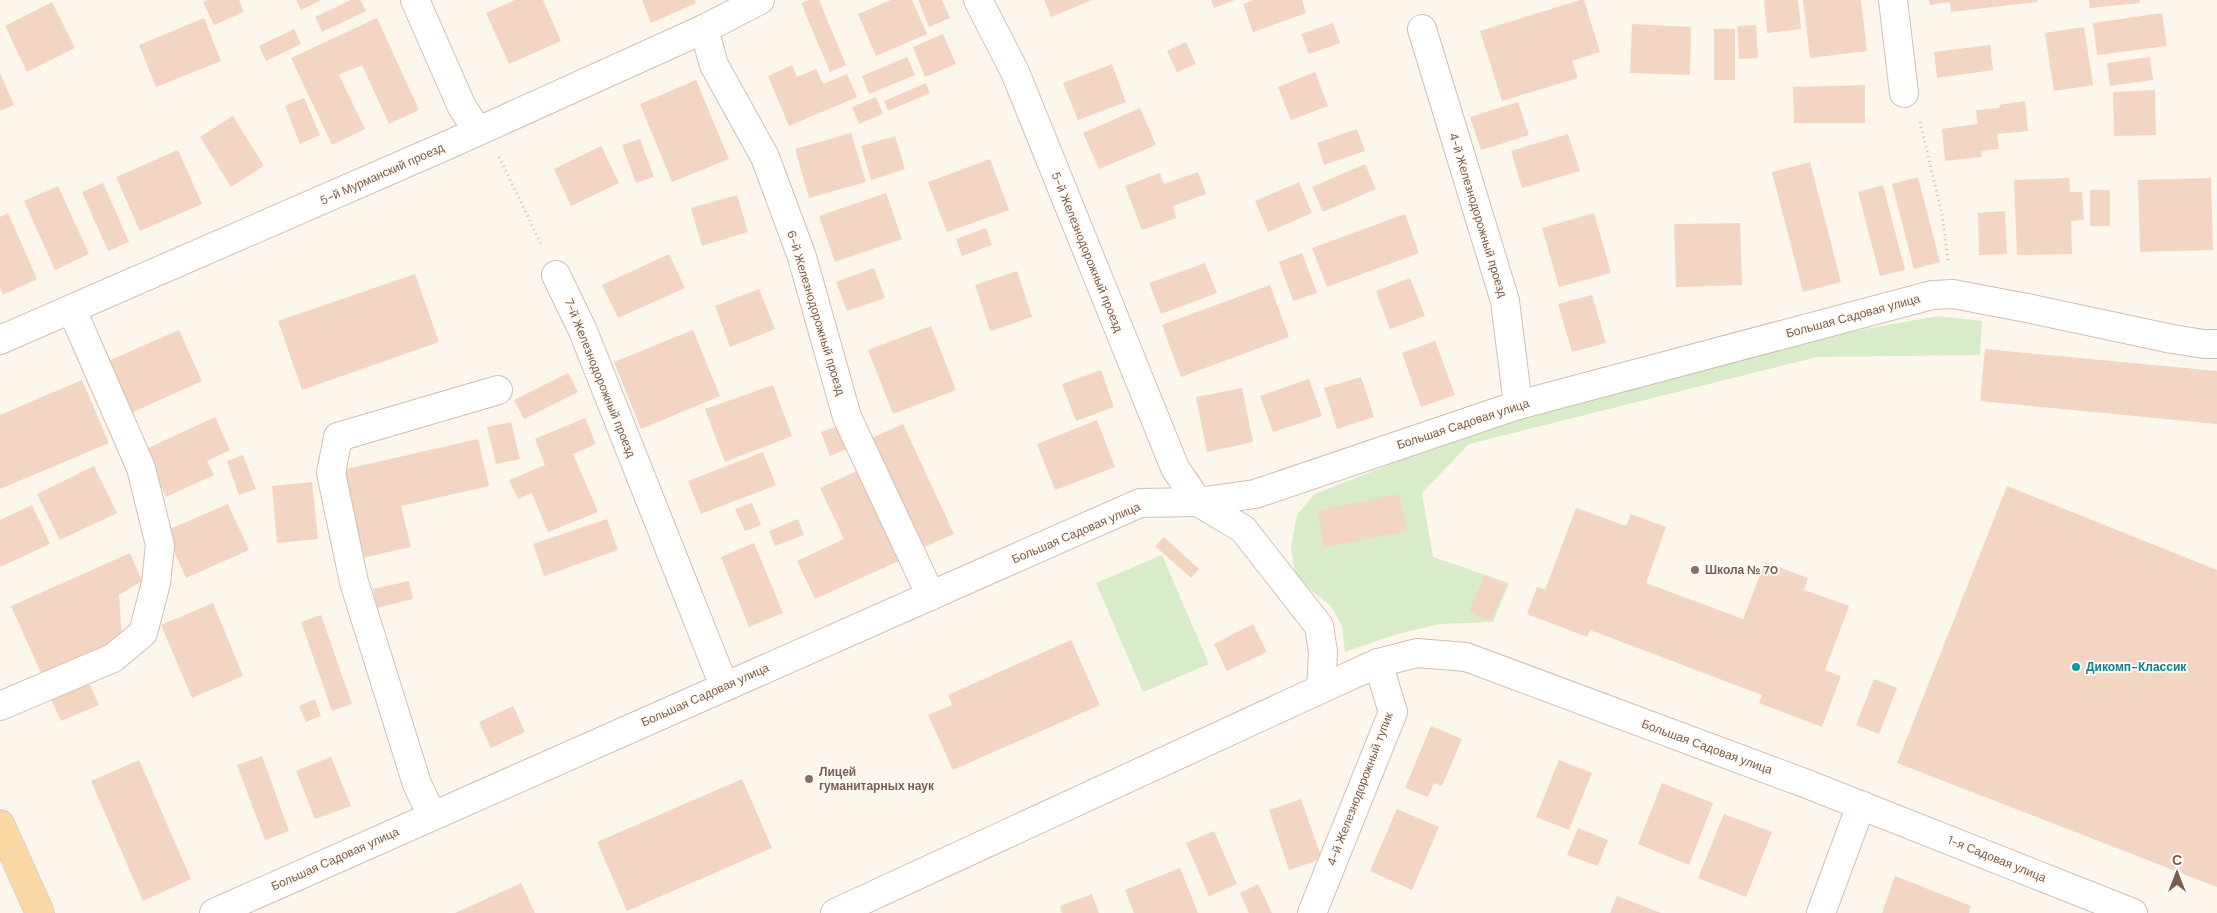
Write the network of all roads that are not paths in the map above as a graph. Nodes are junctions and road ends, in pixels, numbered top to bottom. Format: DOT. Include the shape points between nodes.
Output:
graph roads {
  1 [pos="415,0"];
  2 [pos="760,0"];
  3 [pos="978,0"];
  4 [pos="1893,0"];
  5 [pos="1422,29"];
  6 [pos="704,30"];
  7 [pos="1904,93"];
  8 [pos="478,131"];
  9 [pos="556,275"];
  10 [pos="72,310"];
  11 [pos="0,340"];
  12 [pos="2217,344"];
  13 [pos="498,390"];
  14 [pos="1518,405"];
  15 [pos="1198,502"];
  16 [pos="931,596"];
  17 [pos="1378,663"];
  18 [pos="724,686"];
  19 [pos="1321,689"];
  20 [pos="0,706"];
  21 [pos="1861,805"];
  22 [pos="432,816"];
  23 [pos="0,824"];
  24 [pos="40,913"];
  25 [pos="214,913"];
  26 [pos="835,913"];
  27 [pos="1312,913"];
  28 [pos="1820,913"];
  29 [pos="2133,913"];
  1 -- 8 [label="street" via="462,107"];
  2 -- 6 [label="street, 5-й Мурманский проезд"];
  3 -- 15 [label="street, 5-й Железнодорожный проезд" via="1015,72 1175,468"];
  4 -- 7 [label="street"];
  5 -- 14 [label="street, 4-й Железнодорожный проезд" via="1505,301"];
  6 -- 8 [label="street, 5-й Мурманский проезд"];
  6 -- 16 [label="street, 6-й Железнодорожный проезд" via="714,65 765,157 802,257 847,417"];
  8 -- 10 [label="street, 5-й Мурманский проезд"];
  9 -- 18 [label="street, 7-й Железнодорожный проезд" via="583,331"];
  10 -- 11 [label="street, 5-й Мурманский проезд"];
  10 -- 20 [label="street" via="141,468 160,545 156,583 143,633 113,658"];
  12 -- 14 [label="street, Большая Садовая улица" via="2172,339 1953,294 1932,295"];
  13 -- 22 [label="street" via="338,437 331,473 354,582 417,784"];
  14 -- 15 [label="street, Большая Садовая улица" via="1255,494"];
  15 -- 16 [label="street, Большая Садовая улица" via="1140,503"];
  15 -- 19 [label="street" via="1243,529 1319,626 1324,652"];
  16 -- 18 [label="street, Большая Садовая улица"];
  17 -- 19 [label="street, Большая Садовая улица"];
  17 -- 21 [label="street, Большая Садовая улица" via="1417,654 1466,657"];
  17 -- 27 [label="street, 4-й Железнодорожный тупик" via="1393,712"];
  18 -- 22 [label="street, Большая Садовая улица"];
  19 -- 26 [label="street, Большая Садовая улица"];
  21 -- 28 [label="street"];
  21 -- 29 [label="street, 1-я Садовая улица"];
  22 -- 25 [label="street, Большая Садовая улица"];
  23 -- 24 [label="main road"];
}
